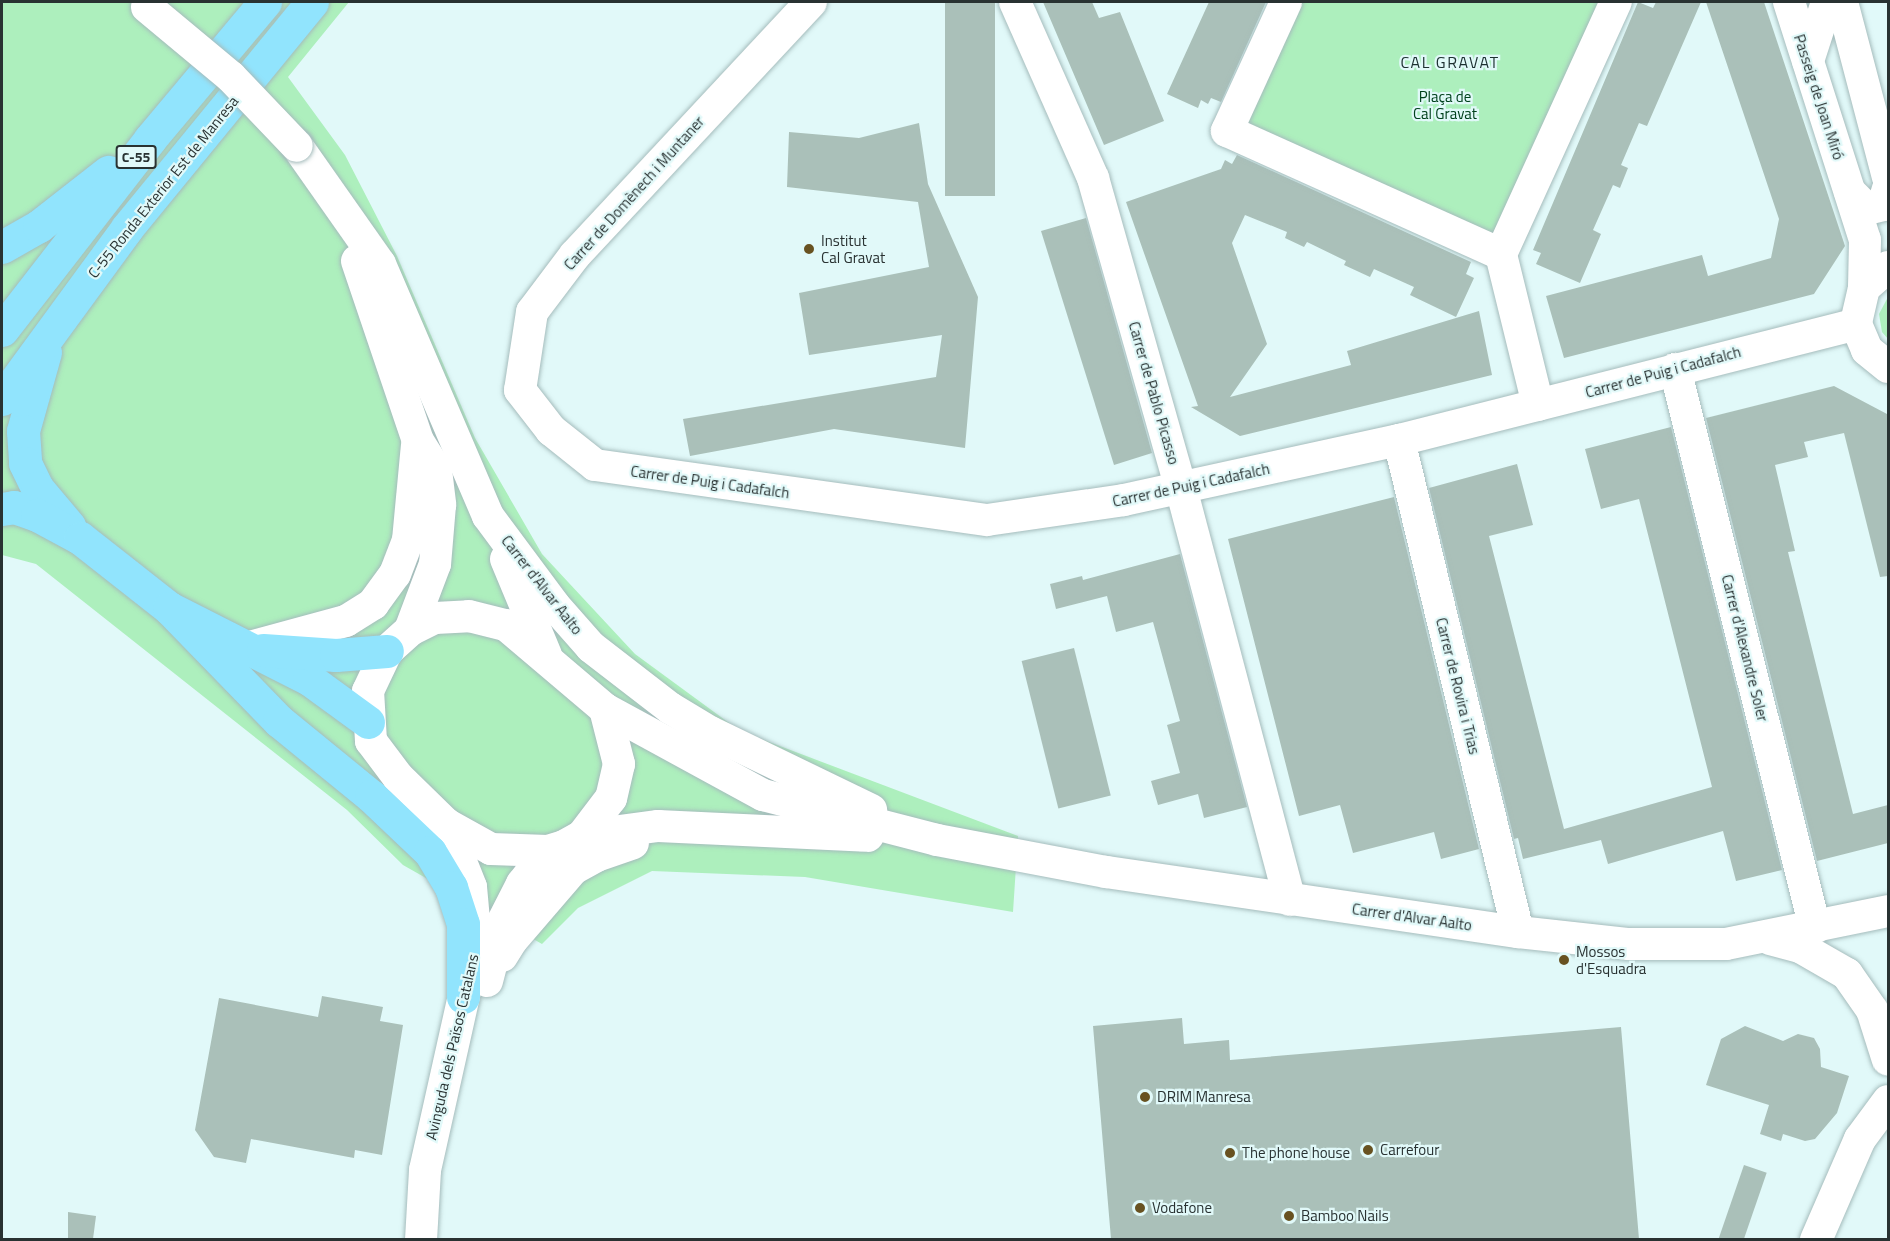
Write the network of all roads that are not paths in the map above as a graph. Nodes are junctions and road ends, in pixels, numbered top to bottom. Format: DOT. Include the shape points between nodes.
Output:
graph roads {
  1 [pos="265,2"];
  2 [pos="312,2"];
  3 [pos="811,2"];
  4 [pos="1015,2"];
  5 [pos="1286,2"];
  6 [pos="1616,2"];
  7 [pos="1789,2"];
  8 [pos="1827,2"];
  9 [pos="1842,2"];
  10 [pos="142,3"];
  11 [pos="1808,61"];
  12 [pos="150,139"];
  13 [pos="1888,177"];
  14 [pos="1888,189"];
  15 [pos="1850,192"];
  16 [pos="333,200"];
  17 [pos="2,247"];
  18 [pos="1501,254"];
  19 [pos="1888,267"];
  20 [pos="1864,288"];
  21 [pos="1856,324"];
  22 [pos="51,329"];
  23 [pos="2,330"];
  24 [pos="1888,367"];
  25 [pos="1675,369"];
  26 [pos="10,387"];
  27 [pos="1538,405"];
  28 [pos="533,411"];
  29 [pos="1399,440"];
  30 [pos="418,441"];
  31 [pos="1181,488"];
  32 [pos="2,509"];
  33 [pos="488,516"];
  34 [pos="80,538"];
  35 [pos="169,608"];
  36 [pos="399,641"];
  37 [pos="247,648"];
  38 [pos="546,656"];
  39 [pos="605,709"];
  40 [pos="368,722"];
  41 [pos="446,824"];
  42 [pos="700,827"];
  43 [pos="582,836"];
  44 [pos="937,840"];
  45 [pos="548,851"];
  46 [pos="1290,900"];
  47 [pos="1888,911"];
  48 [pos="1815,928"];
  49 [pos="1518,932"];
  50 [pos="1766,938"];
  51 [pos="475,990"];
  52 [pos="1888,1060"];
  53 [pos="1888,1071"];
  54 [pos="1880,1112"];
  55 [pos="421,1239"];
  56 [pos="440,1239"];
  57 [pos="1816,1239"];
  1 -- 12 [label="highway, C-55"];
  2 -- 22 [label="highway, C-55 Ronda Exterior Est de Manresa / C-55"];
  3 -- 28 [label="street, Carrer de Domènech i Muntaner" via="575,255 532,312 520,390"];
  4 -- 31 [label="street, Carrer de Pablo Picasso" via="1093,178"];
  5 -- 18 [label="street" via="1227,131"];
  6 -- 18 [label="street"];
  7 -- 11 [label="street, Passeig de Joan Miró"];
  8 -- 11 [label="street"];
  9 -- 13 [label="street"];
  10 -- 16 [label="street, Carrer d'Alvar Aalto, bridge" via="231,77 297,146"];
  11 -- 15 [label="street, Passeig de Joan Miró"];
  12 -- 17 [label="highway" via="39,226"];
  12 -- 23 [label="highway, C-55"];
  14 -- 15 [label="street" via="1883,205 1867,209"];
  15 -- 20 [label="street, Passeig de Joan Miró" via="1865,240"];
  16 -- 30 [label="street, Carrer d'Alvar Aalto"];
  16 -- 33 [label="street, Carrer d'Alvar Aalto" via="380,264"];
  18 -- 27 [label="street"];
  19 -- 20 [label="street"];
  20 -- 21 [label="street, Passeig de Joan Miró"];
  21 -- 24 [label="street" via="1867,350"];
  21 -- 25 [label="street, Carrer de Puig i Cadafalch"];
  22 -- 26 [label="highway, C-55 Ronda Exterior Est de Manresa / C-55"];
  22 -- 34 [label="highway" via="23,431 25,464 52,508"];
  25 -- 27 [label="street, Carrer de Puig i Cadafalch"];
  25 -- 48 [label="street, Carrer d'Alexandre Soler"];
  27 -- 29 [label="street, Carrer de Puig i Cadafalch"];
  28 -- 31 [label="street, Carrer de Puig i Cadafalch" via="596,465 987,520"];
  29 -- 31 [label="street, Carrer de Puig i Cadafalch"];
  29 -- 49 [label="street, Carrer de Rovira i Trias"];
  30 -- 36 [label="street, Carrer d'Alvar Aalto" via="436,470 440,505 435,564"];
  30 -- 37 [label="street" via="408,540 395,574 373,604 346,621"];
  31 -- 46 [label="street, Carrer de Pablo Picasso"];
  32 -- 34 [label="highway" via="14,507 37,515"];
  33 -- 38 [label="street"];
  33 -- 44 [label="street, Carrer d'Alvar Aalto" via="554,605 591,647 634,683 710,732"];
  34 -- 35 [label="highway"];
  35 -- 37 [label="highway"];
  35 -- 51 [label="highway" via="279,721 430,852 451,887 463,924"];
  36 -- 37 [label="highway" via="336,655"];
  36 -- 38 [label="street, Carrer d'Alvar Aalto" via="435,618 486,619 506,625"];
  36 -- 40 [label="street, Carrer d'Alvar Aalto" via="369,691"];
  37 -- 40 [label="highway" via="309,679"];
  38 -- 39 [label="street, Carrer d'Alvar Aalto"];
  39 -- 43 [label="street" via="619,764 611,798"];
  39 -- 44 [label="street, Carrer d'Alvar Aalto" via="763,795"];
  40 -- 41 [label="street" via="371,741 391,768"];
  41 -- 45 [label="street" via="490,849"];
  41 -- 51 [label="street, Avinguda dels Països Catalans" via="471,887 476,934"];
  42 -- 43 [label="street, Carrer d'Alvar Aalto" via="658,826"];
  42 -- 44 [label="street, Carrer d'Alvar Aalto"];
  42 -- 51 [label="street" via="626,844 573,869 512,939"];
  43 -- 45 [label="street"];
  44 -- 46 [label="street, Carrer d'Alvar Aalto"];
  45 -- 51 [label="street" via="522,884"];
  46 -- 49 [label="street, Carrer d'Alvar Aalto"];
  47 -- 48 [label="street, Carrer d'Alvar Aalto"];
  48 -- 50 [label="street, Carrer d'Alvar Aalto"];
  49 -- 50 [label="street, Carrer d'Alvar Aalto" via="1680,945"];
  50 -- 52 [label="street" via="1800,947 1847,974 1872,1010"];
  51 -- 55 [label="street, Avinguda dels Països Catalans" via="425,1170"];
  51 -- 56 [label="street, Avinguda dels Països Catalans" via="456,1102"];
  53 -- 54 [label="street"];
  54 -- 57 [label="street" via="1847,1168"];
}
